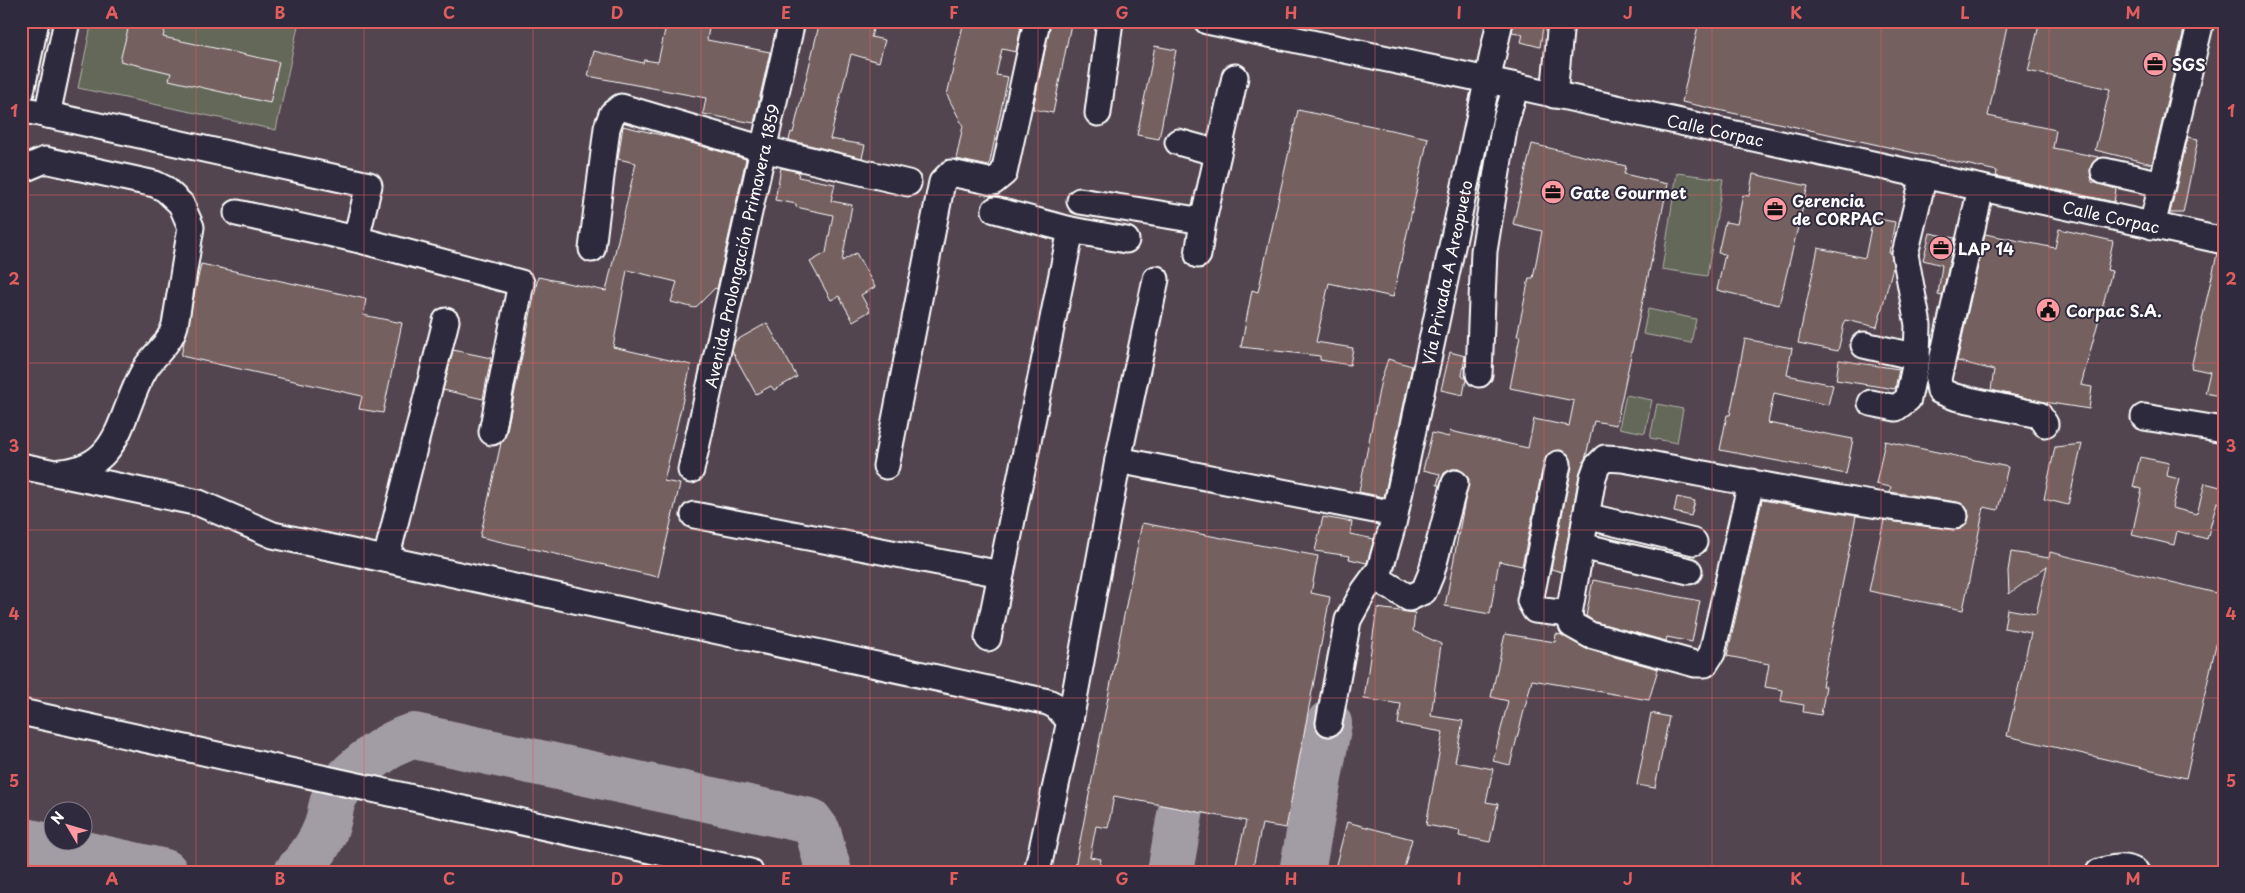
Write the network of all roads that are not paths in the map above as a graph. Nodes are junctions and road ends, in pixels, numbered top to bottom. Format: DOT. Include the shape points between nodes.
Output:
graph roads {
  1 [pos="36,21"];
  2 [pos="67,21"];
  3 [pos="792,21"];
  4 [pos="1037,21"];
  5 [pos="1110,21"];
  6 [pos="1207,21"];
  7 [pos="1500,21"];
  8 [pos="1561,21"];
  9 [pos="2201,21"];
  10 [pos="1235,77"];
  11 [pos="1488,80"];
  12 [pos="1516,86"];
  13 [pos="21,92"];
  14 [pos="1554,95"];
  15 [pos="21,109"];
  16 [pos="1098,113"];
  17 [pos="47,115"];
  18 [pos="1178,142"];
  19 [pos="763,149"];
  20 [pos="1218,153"];
  21 [pos="21,170"];
  22 [pos="2104,171"];
  23 [pos="1924,175"];
  24 [pos="908,183"];
  25 [pos="2162,184"];
  26 [pos="1981,188"];
  27 [pos="1080,201"];
  28 [pos="995,210"];
  29 [pos="237,213"];
  30 [pos="1203,221"];
  31 [pos="2152,226"];
  32 [pos="1071,230"];
  33 [pos="356,239"];
  34 [pos="1126,240"];
  35 [pos="2224,241"];
  36 [pos="592,249"];
  37 [pos="1198,255"];
  38 [pos="1156,279"];
  39 [pos="446,321"];
  40 [pos="1864,345"];
  41 [pos="1917,357"];
  42 [pos="1479,374"];
  43 [pos="1871,403"];
  44 [pos="2144,418"];
  45 [pos="2045,424"];
  46 [pos="2224,430"];
  47 [pos="492,432"];
  48 [pos="108,449"];
  49 [pos="1118,460"];
  50 [pos="1558,464"];
  51 [pos="21,466"];
  52 [pos="886,466"];
  53 [pos="691,470"];
  54 [pos="48,472"];
  55 [pos="1751,482"];
  56 [pos="1455,483"];
  57 [pos="122,487"];
  58 [pos="694,515"];
  59 [pos="1586,516"];
  60 [pos="1955,516"];
  61 [pos="1394,519"];
  62 [pos="1653,532"];
  63 [pos="1694,542"];
  64 [pos="1581,546"];
  65 [pos="386,559"];
  66 [pos="1647,562"];
  67 [pos="1689,571"];
  68 [pos="1001,574"];
  69 [pos="1375,577"];
  70 [pos="1569,614"];
  71 [pos="988,638"];
  72 [pos="21,712"];
  73 [pos="1070,720"];
  74 [pos="1329,723"];
  75 [pos="750,872"];
  76 [pos="1037,872"];
  77 [pos="2098,872"];
  78 [pos="2136,872"];
  1 -- 13 [label="lane"];
  2 -- 17 [label="lane"];
  3 -- 19 [label="lane, Avenida Prolongación Primavera 1859"];
  4 -- 52 [label="lane" via="1004,173 993,182 951,173 942,182"];
  5 -- 16 [label="lane"];
  6 -- 11 [label="lane, Calle Corpac"];
  7 -- 11 [label="lane, Vía Privada A Areopueto"];
  8 -- 14 [label="lane"];
  9 -- 25 [label="lane"];
  10 -- 20 [label="lane"];
  11 -- 12 [label="lane, Calle Corpac"];
  11 -- 61 [label="lane, Vía Privada A Areopueto"];
  12 -- 14 [label="lane, Calle Corpac"];
  12 -- 42 [label="lane" via="1505,123 1484,251"];
  14 -- 23 [label="lane, Calle Corpac"];
  15 -- 17 [label="lane"];
  17 -- 33 [label="lane" via="369,186"];
  18 -- 20 [label="lane"];
  19 -- 24 [label="lane"];
  19 -- 36 [label="lane" via="621,107 612,114 607,128"];
  19 -- 53 [label="lane, Avenida Prolongación Primavera 1859"];
  20 -- 30 [label="lane"];
  21 -- 48 [label="lane" via="45,160 155,184 181,204 191,227 173,333 145,369"];
  22 -- 25 [label="lane"];
  23 -- 26 [label="lane, Calle Corpac"];
  23 -- 41 [label="lane" via="1905,254 1918,325"];
  25 -- 31 [label="lane"];
  26 -- 31 [label="lane, Calle Corpac"];
  26 -- 45 [label="lane" via="1938,379 1940,391 2038,415"];
  27 -- 30 [label="lane"];
  28 -- 32 [label="lane"];
  29 -- 33 [label="lane"];
  30 -- 37 [label="lane"];
  31 -- 35 [label="lane, Calle Corpac"];
  32 -- 34 [label="lane"];
  32 -- 68 [label="lane"];
  33 -- 47 [label="lane" via="521,283"];
  38 -- 49 [label="lane"];
  39 -- 65 [label="lane"];
  40 -- 41 [label="lane"];
  41 -- 43 [label="lane" via="1908,400 1896,408"];
  44 -- 46 [label="lane"];
  48 -- 54 [label="lane" via="83,468"];
  48 -- 57 [label="lane" via="107,474 113,483"];
  49 -- 61 [label="lane"];
  49 -- 73 [label="lane"];
  50 -- 70 [label="lane" via="1530,601 1536,610"];
  51 -- 54 [label="lane"];
  54 -- 57 [label="lane"];
  55 -- 59 [label="lane" via="1605,458 1597,466"];
  55 -- 60 [label="lane" via="1777,490"];
  55 -- 70 [label="lane" via="1712,653 1705,664 1590,635 1572,625"];
  56 -- 69 [label="lane" via="1424,591 1409,598"];
  57 -- 65 [label="lane" via="199,502 273,535"];
  58 -- 68 [label="lane"];
  59 -- 62 [label="lane"];
  59 -- 64 [label="lane"];
  61 -- 69 [label="lane, Vía Privada A Areopueto" via="1384,561"];
  62 -- 63 [label="lane"];
  62 -- 66 [label="lane"];
  64 -- 66 [label="lane"];
  64 -- 70 [label="lane"];
  65 -- 73 [label="lane" via="1048,702"];
  66 -- 67 [label="lane"];
  68 -- 71 [label="lane"];
  69 -- 74 [label="lane, Vía Privada A Areopueto" via="1348,620"];
  72 -- 75 [label="lane"];
  73 -- 76 [label="lane"];
  77 -- 78 [label="lane" via="2120,868"];
}
